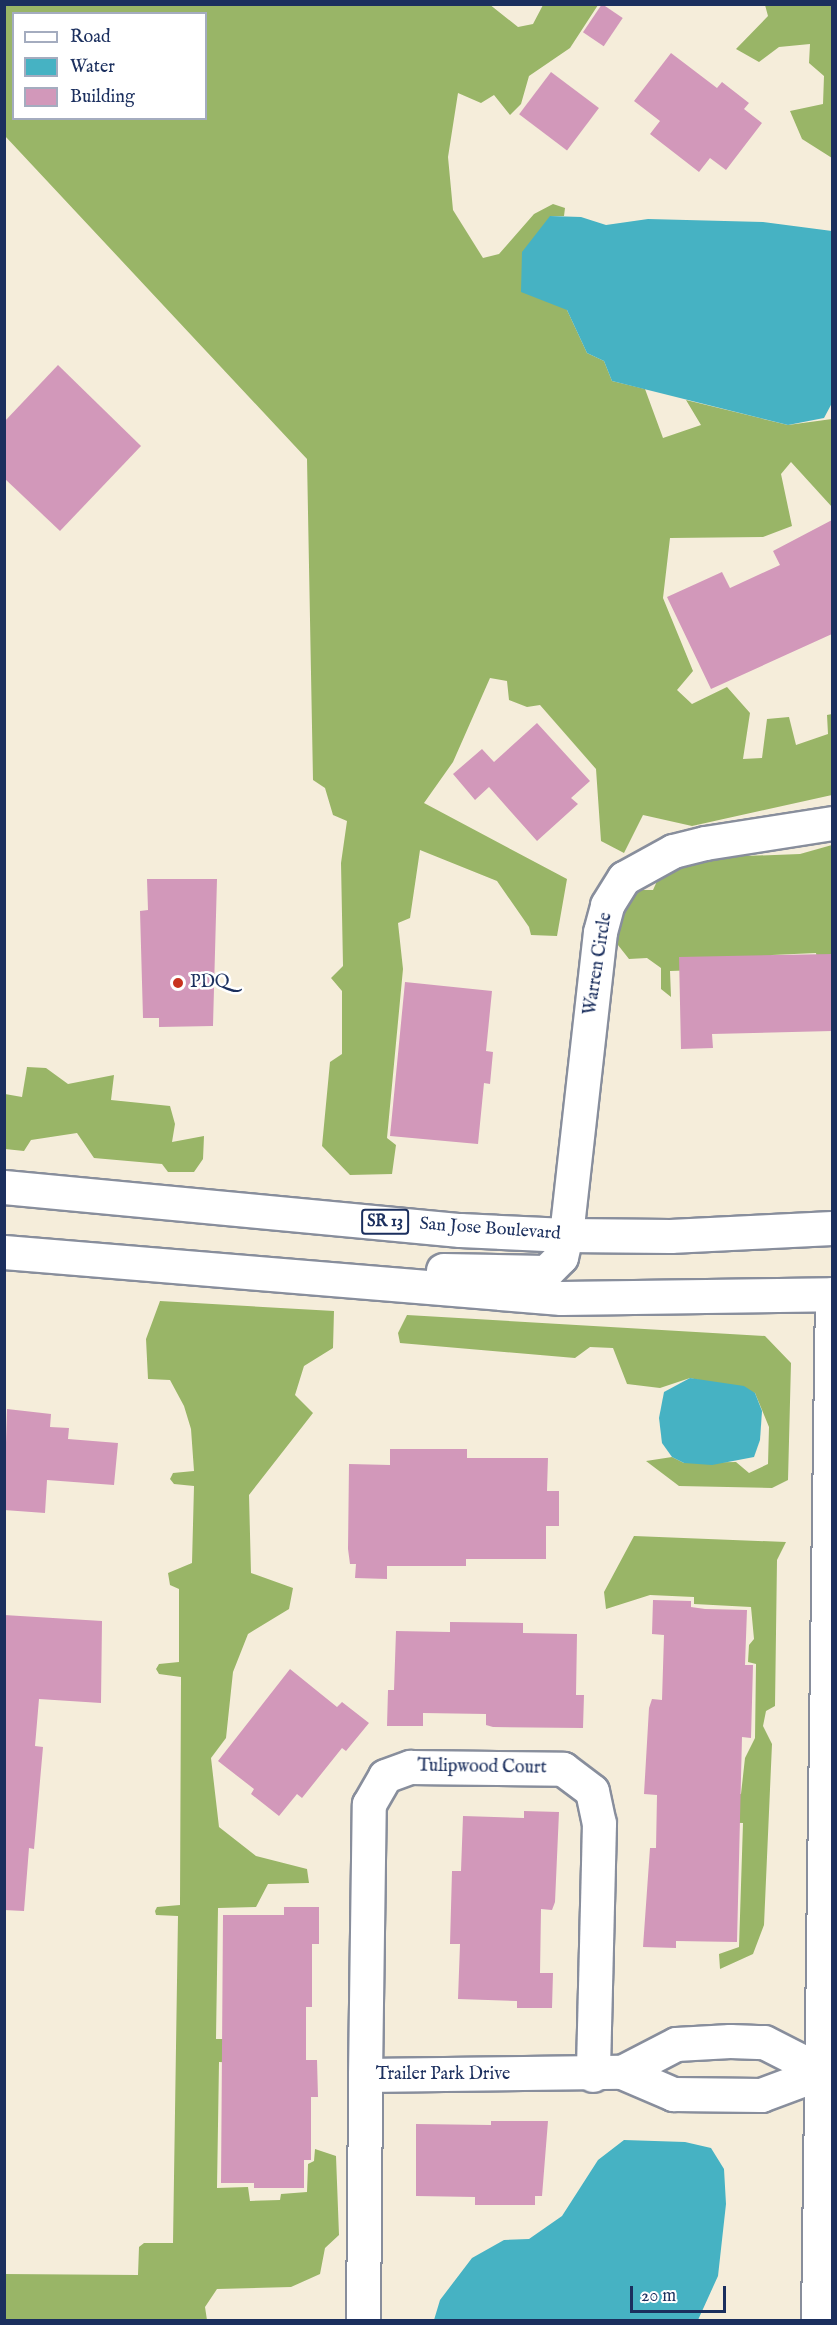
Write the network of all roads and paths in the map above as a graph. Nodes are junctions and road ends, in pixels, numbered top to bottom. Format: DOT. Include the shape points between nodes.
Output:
graph roads {
  1 [pos="832,823"];
  2 [pos="4,1187"];
  3 [pos="50,1191"];
  4 [pos="4,1198"];
  5 [pos="832,1228"];
  6 [pos="566,1235"];
  7 [pos="4,1252"];
  8 [pos="410,1287"];
  9 [pos="832,1293"];
  10 [pos="824,2072"];
  11 [pos="608,2074"];
  12 [pos="365,2075"];
  13 [pos="363,2320"];
  14 [pos="818,2320"];
  1 -- 6 [label="street, Warren Circle" via="673,851 624,878 607,904 600,933"];
  2 -- 3 [label="street, San Jose Boulevard / SR 13"];
  3 -- 4 [label="street"];
  3 -- 6 [label="street, San Jose Boulevard / SR 13" via="460,1230"];
  5 -- 6 [label="street, San Jose Boulevard / SR 13" via="670,1236"];
  6 -- 8 [label="street, Warren Circle" via="561,1257 546,1272 439,1269"];
  7 -- 8 [label="street"];
  8 -- 9 [label="street" via="561,1298"];
  9 -- 10 [label="street"];
  10 -- 11 [label="street, Trailer Park Drive" via="760,2095 673,2094"];
  10 -- 11 [label="street, Trailer Park Drive" via="764,2042 730,2041 676,2044"];
  10 -- 14 [label="street"];
  11 -- 12 [label="street, Trailer Park Drive"];
  11 -- 12 [label="street, Tulipwood Court" via="600,1823 592,1791 563,1769 410,1767 385,1776 369,1804"];
  12 -- 13 [label="street, Trailer Park Drive"];
}
